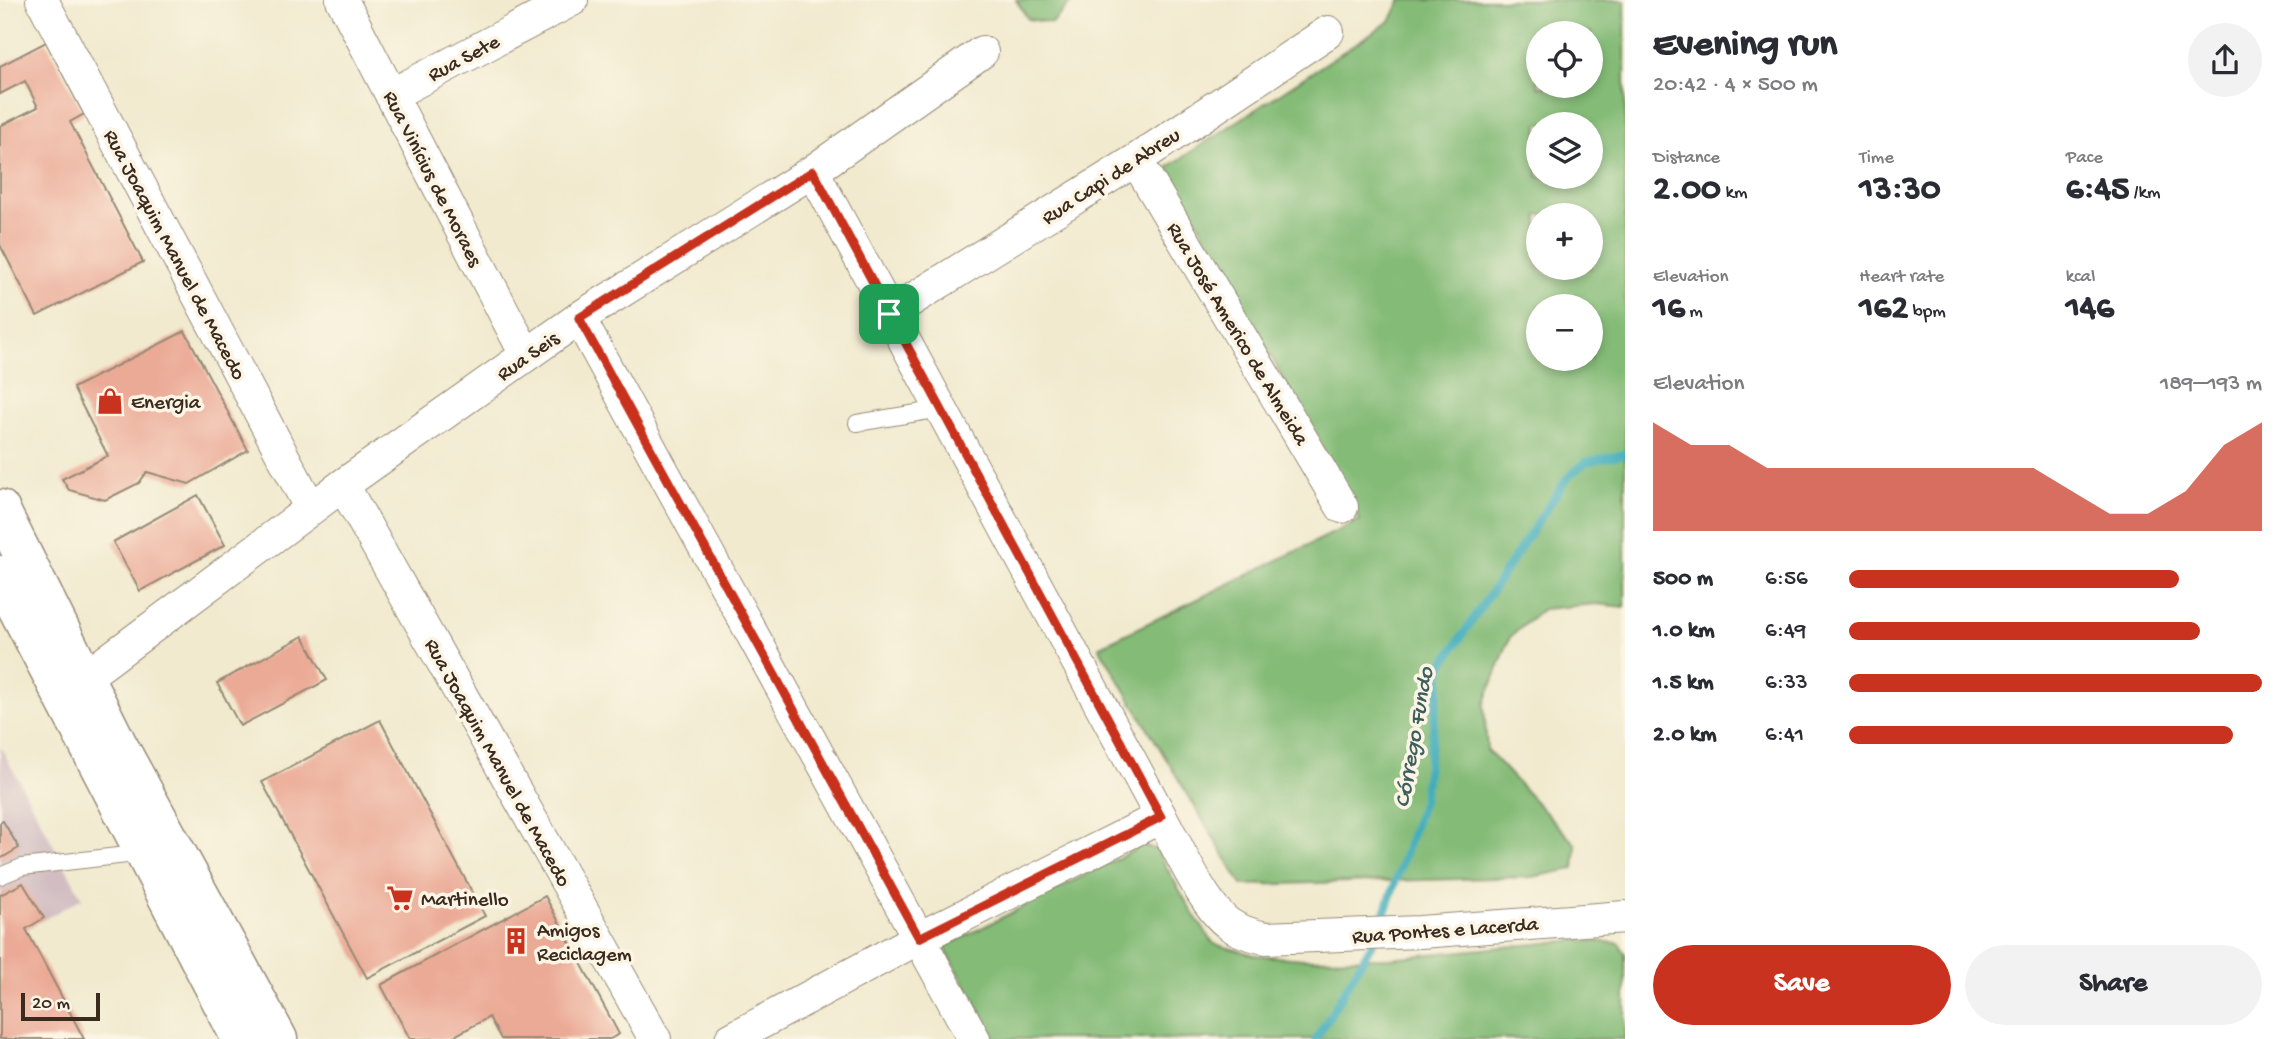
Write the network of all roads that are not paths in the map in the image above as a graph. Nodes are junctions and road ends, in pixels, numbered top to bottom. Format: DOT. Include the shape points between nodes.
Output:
graph roads {
  1 [pos="42,0"];
  2 [pos="342,0"];
  3 [pos="572,0"];
  4 [pos="1328,32"];
  5 [pos="982,52"];
  6 [pos="391,95"];
  7 [pos="1136,160"];
  8 [pos="813,171"];
  9 [pos="889,314"];
  10 [pos="579,318"];
  11 [pos="527,355"];
  12 [pos="941,410"];
  13 [pos="857,423"];
  14 [pos="343,485"];
  15 [pos="1342,507"];
  16 [pos="0,509"];
  17 [pos="311,509"];
  18 [pos="17,587"];
  19 [pos="84,678"];
  20 [pos="1161,817"];
  21 [pos="144,853"];
  22 [pos="0,876"];
  23 [pos="1625,917"];
  24 [pos="919,938"];
  25 [pos="241,1039"];
  26 [pos="278,1039"];
  27 [pos="655,1039"];
  28 [pos="731,1039"];
  29 [pos="974,1039"];
  1 -- 17 [label="street, Rua Joaquim Manuel de Macedo"];
  2 -- 6 [label="street, Rua Vinícius de Moraes"];
  3 -- 6 [label="street, Rua Sete"];
  4 -- 7 [label="street, Rua Capi de Abreu"];
  5 -- 8 [label="street, Rua Seis"];
  6 -- 11 [label="street, Rua Vinícius de Moraes"];
  7 -- 9 [label="street, Rua Capi de Abreu"];
  7 -- 15 [label="street, Rua José Americo de Almeida"];
  8 -- 9 [label="street"];
  8 -- 10 [label="street, Rua Seis"];
  9 -- 12 [label="street"];
  10 -- 11 [label="street, Rua Seis"];
  10 -- 24 [label="street"];
  11 -- 14 [label="street, Rua Seis"];
  12 -- 13 [label="lane"];
  12 -- 20 [label="street"];
  14 -- 17 [label="street, Rua Seis"];
  14 -- 27 [label="street, Rua Joaquim Manuel de Macedo"];
  16 -- 18 [label="main road"];
  17 -- 19 [label="street, Rua Seis"];
  18 -- 19 [label="main road"];
  18 -- 21 [label="main road"];
  19 -- 26 [label="main road"];
  20 -- 23 [label="street, Rua Pontes e Lacerda" via="1214,910 1228,924 1265,939"];
  20 -- 24 [label="street"];
  21 -- 22 [label="lane" via="22,867"];
  21 -- 25 [label="main road"];
  24 -- 28 [label="street"];
  24 -- 29 [label="street"];
}
